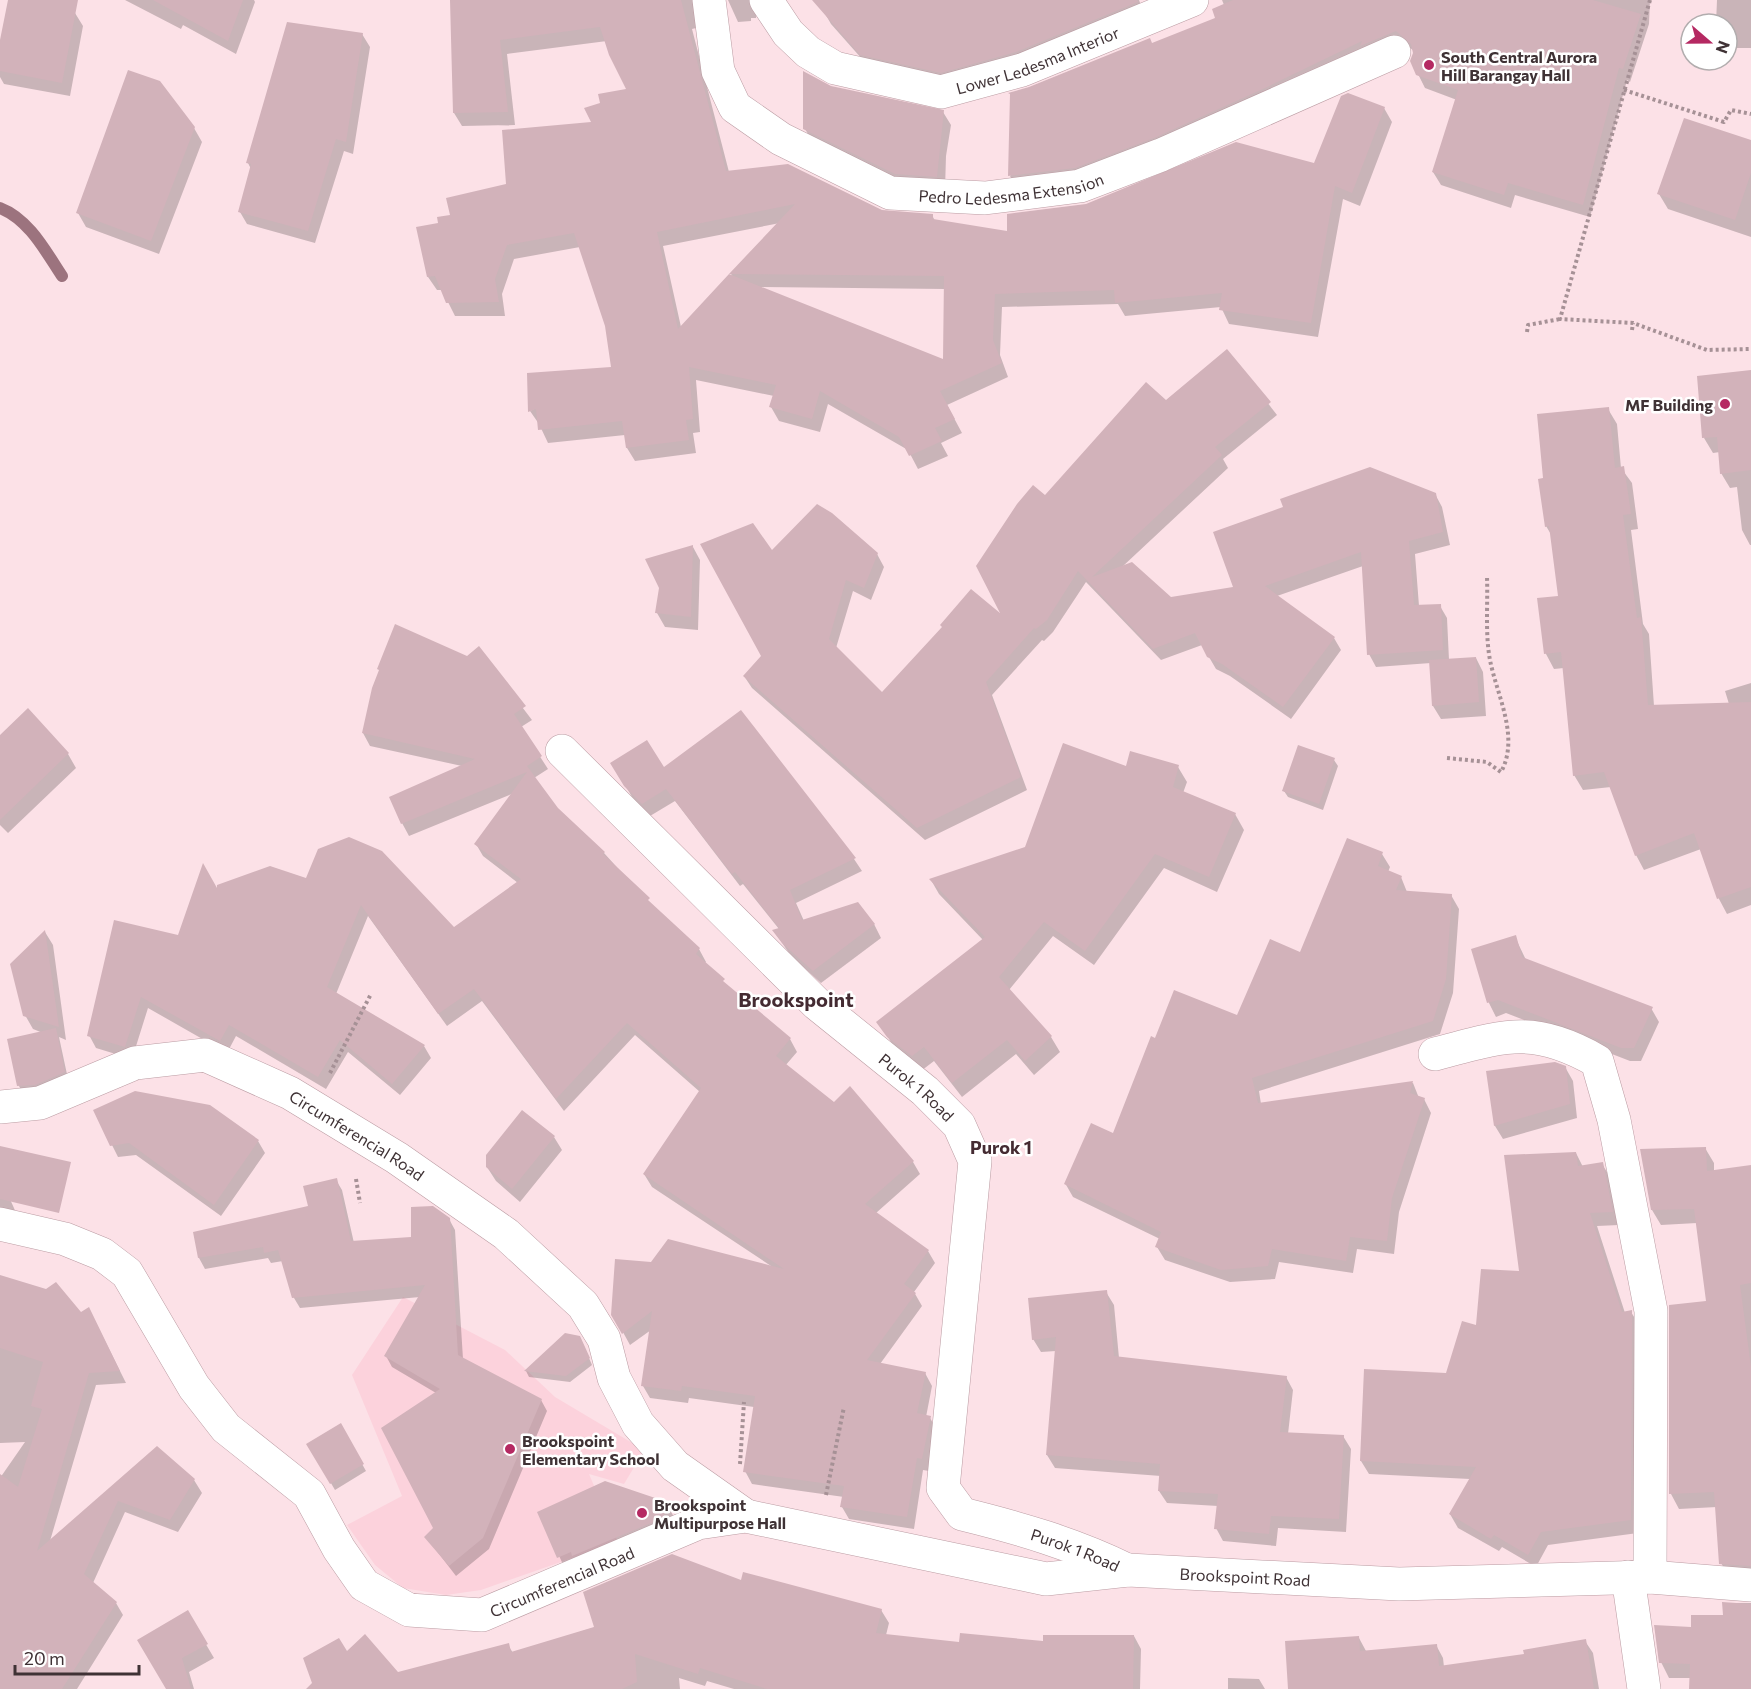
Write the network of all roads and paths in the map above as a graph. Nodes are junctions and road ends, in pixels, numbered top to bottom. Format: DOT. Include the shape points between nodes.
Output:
graph roads {
  1 [pos="709,0"];
  2 [pos="766,0"];
  3 [pos="1192,0"];
  4 [pos="1650,0"];
  5 [pos="1394,52"];
  6 [pos="1624,90"];
  7 [pos="1751,114"];
  8 [pos="1560,319"];
  9 [pos="1633,323"];
  10 [pos="1632,330"];
  11 [pos="1527,332"];
  12 [pos="1751,349"];
  13 [pos="1487,577"];
  14 [pos="562,751"];
  15 [pos="1447,758"];
  16 [pos="371,994"];
  17 [pos="1436,1054"];
  18 [pos="313,1106"];
  19 [pos="0,1107"];
  20 [pos="0,1224"];
  21 [pos="744,1402"];
  22 [pos="844,1407"];
  23 [pos="741,1513"];
  24 [pos="819,1531"];
  25 [pos="1128,1570"];
  26 [pos="1639,1577"];
  27 [pos="1751,1584"];
  28 [pos="1644,1689"];
  1 -- 5 [label="street, Pedro Ledesma Extension" via="718,70 735,107 781,139 890,193 985,198 1080,186 1161,155"];
  2 -- 3 [label="street, Lower Ledesma Interior" via="788,33 808,52 835,68 941,92 1022,70"];
  4 -- 6 [label="path"];
  6 -- 7 [label="path" via="1724,122 1731,110"];
  6 -- 8 [label="path"];
  8 -- 9 [label="path"];
  8 -- 11 [label="path" via="1528,326"];
  9 -- 10 [label="path"];
  9 -- 12 [label="path" via="1707,350"];
  13 -- 15 [label="path" via="1490,659 1506,717 1507,760 1501,772 1487,762"];
  14 -- 25 [label="street, Purok 1 Road" via="817,1004 925,1091 959,1125 975,1161 943,1488 962,1514 1012,1526"];
  16 -- 18 [label="path"];
  17 -- 26 [label="street" via="1513,1036 1534,1036 1568,1044 1597,1061 1614,1120 1651,1311"];
  18 -- 19 [label="street, Circumferencial Road" via="205,1055 135,1063 40,1103"];
  18 -- 23 [label="street, Circumferencial Road" via="397,1158 506,1234 583,1305 604,1339 614,1378 638,1424 675,1466"];
  20 -- 23 [label="street, Circumferencial Road" via="65,1239 102,1254 127,1273 194,1387 226,1428 309,1494 364,1585 409,1610 482,1616 698,1523"];
  21 -- 23 [label="path"];
  22 -- 24 [label="path"];
  23 -- 24 [label="street, Brookspoint Road"];
  24 -- 25 [label="street, Brookspoint Road" via="1046,1579"];
  25 -- 26 [label="street, Brookspoint Road" via="1399,1584"];
  26 -- 27 [label="street, Brookspoint Road"];
  26 -- 28 [label="street"];
}
